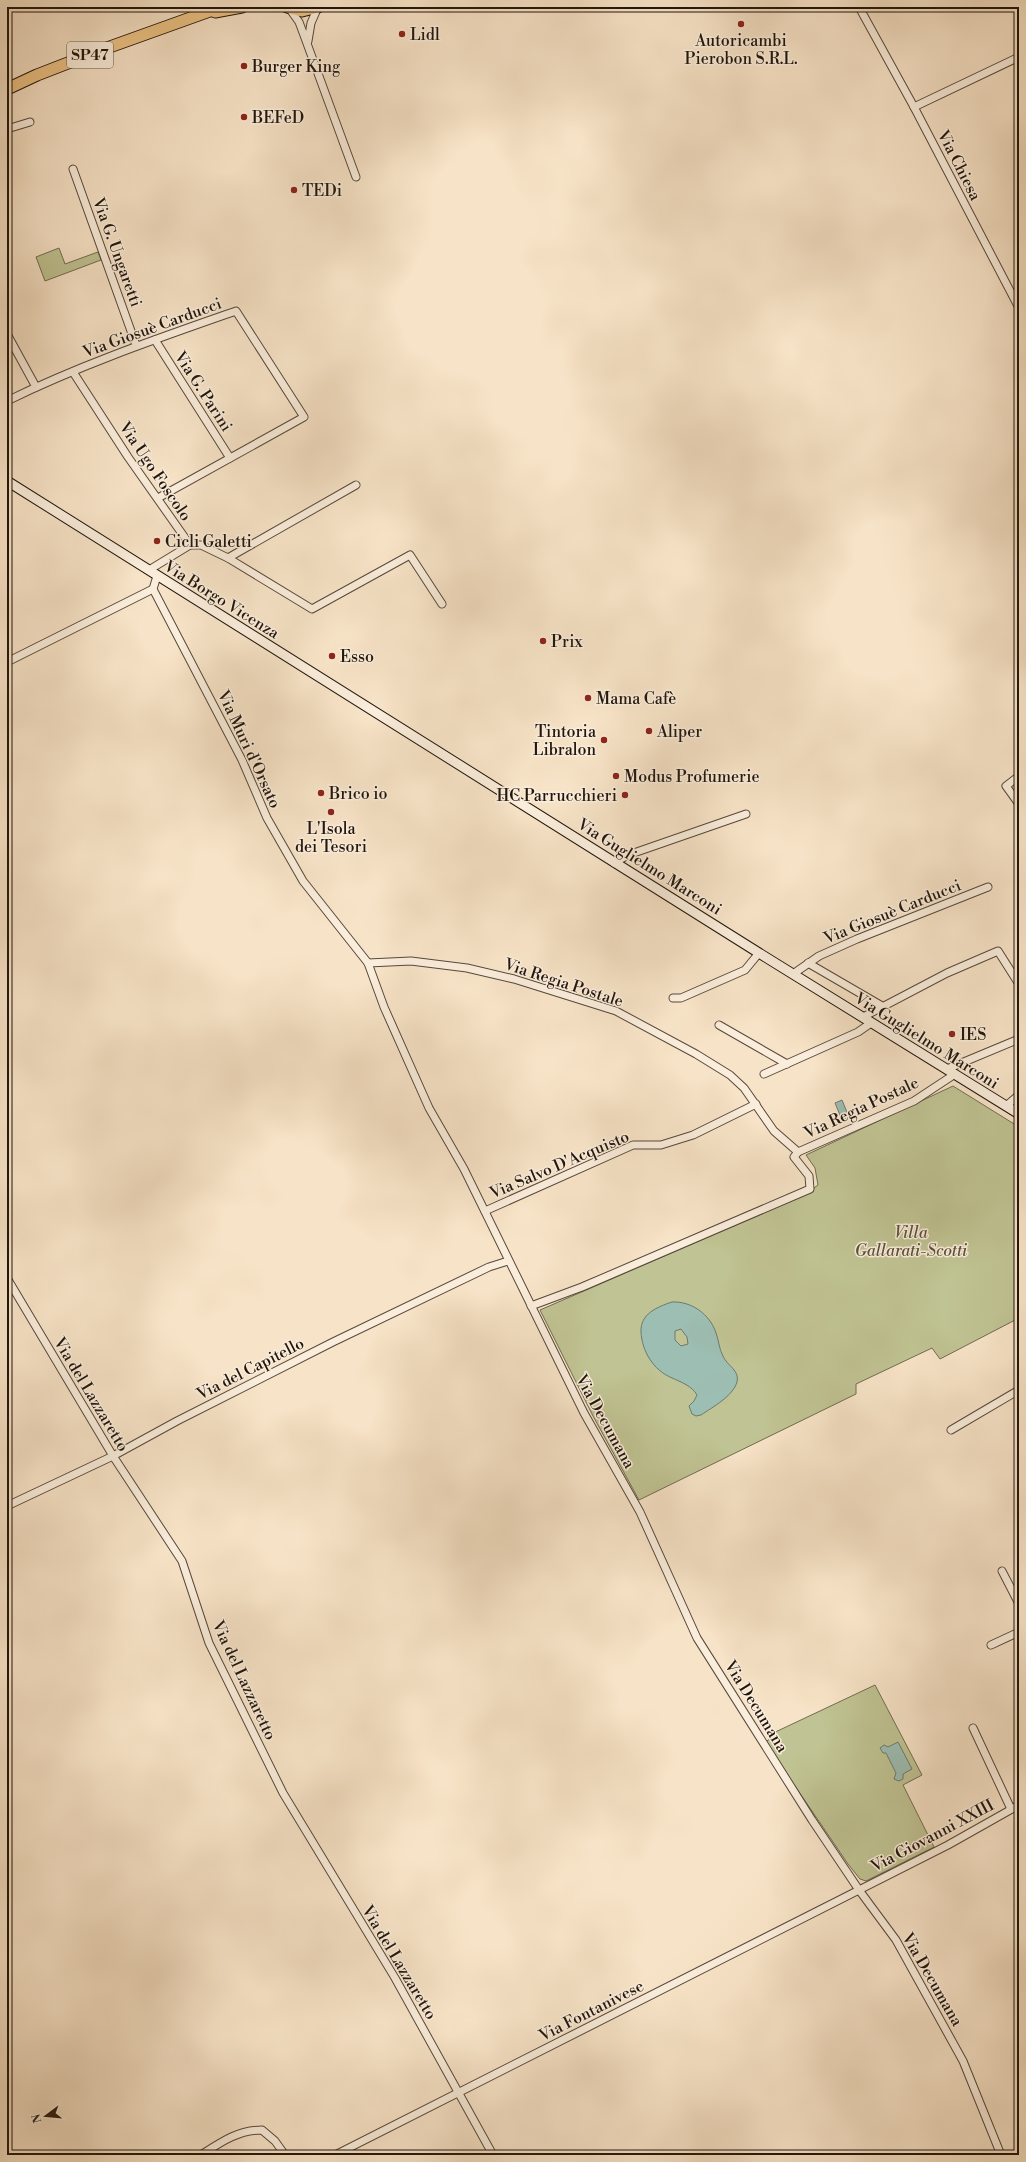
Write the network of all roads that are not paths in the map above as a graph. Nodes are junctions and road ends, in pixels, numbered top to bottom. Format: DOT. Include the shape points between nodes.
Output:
graph roads {
  1 [pos="221,7"];
  2 [pos="242,7"];
  3 [pos="288,7"];
  4 [pos="318,7"];
  5 [pos="859,7"];
  6 [pos="201,15"];
  7 [pos="308,46"];
  8 [pos="1019,57"];
  9 [pos="7,89"];
  10 [pos="914,107"];
  11 [pos="30,122"];
  12 [pos="7,129"];
  13 [pos="72,169"];
  14 [pos="356,177"];
  15 [pos="1019,308"];
  16 [pos="7,334"];
  17 [pos="155,340"];
  18 [pos="136,345"];
  19 [pos="73,372"];
  20 [pos="36,387"];
  21 [pos="7,401"];
  22 [pos="230,458"];
  23 [pos="7,481"];
  24 [pos="356,485"];
  25 [pos="158,498"];
  26 [pos="190,546"];
  27 [pos="228,558"];
  28 [pos="149,570"];
  29 [pos="157,576"];
  30 [pos="153,589"];
  31 [pos="442,604"];
  32 [pos="7,662"];
  33 [pos="341,692"];
  34 [pos="1019,776"];
  35 [pos="1019,804"];
  36 [pos="746,814"];
  37 [pos="614,862"];
  38 [pos="988,887"];
  39 [pos="759,953"];
  40 [pos="808,963"];
  41 [pos="368,964"];
  42 [pos="793,974"];
  43 [pos="1019,984"];
  44 [pos="673,998"];
  45 [pos="882,1006"];
  46 [pos="863,1018"];
  47 [pos="871,1023"];
  48 [pos="719,1025"];
  49 [pos="1019,1039"];
  50 [pos="787,1064"];
  51 [pos="951,1072"];
  52 [pos="764,1074"];
  53 [pos="1019,1095"];
  54 [pos="756,1104"];
  55 [pos="1006,1106"];
  56 [pos="1019,1114"];
  57 [pos="798,1152"];
  58 [pos="485,1211"];
  59 [pos="508,1261"];
  60 [pos="7,1278"];
  61 [pos="531,1306"];
  62 [pos="1019,1390"];
  63 [pos="951,1430"];
  64 [pos="113,1456"];
  65 [pos="7,1506"];
  66 [pos="1002,1572"];
  67 [pos="1019,1603"];
  68 [pos="1019,1632"];
  69 [pos="991,1645"];
  70 [pos="973,1728"];
  71 [pos="1019,1805"];
  72 [pos="1011,1809"];
  73 [pos="859,1890"];
  74 [pos="459,2093"];
  75 [pos="202,2155"];
  76 [pos="285,2155"];
  77 [pos="335,2155"];
  78 [pos="493,2155"];
  79 [pos="1001,2155"];
  1 -- 6 [label="main road, SP47"];
  2 -- 6 [label="main road, SP47"];
  3 -- 4 [label="main road" via="302,11"];
  3 -- 7 [label="street" via="299,22"];
  4 -- 7 [label="street" via="311,23"];
  5 -- 10 [label="street, Via Chiesa"];
  6 -- 9 [label="main road, SP47" via="83,57"];
  7 -- 14 [label="street"];
  8 -- 10 [label="street"];
  10 -- 15 [label="street, Via Chiesa"];
  11 -- 12 [label="street"];
  13 -- 18 [label="street, Via G. Ungaretti"];
  16 -- 20 [label="street"];
  17 -- 18 [label="street, Via Giosuè Carducci"];
  17 -- 22 [label="street, Via G. Parini"];
  17 -- 22 [label="street, Via Giosuè Carducci" via="236,311 304,417"];
  18 -- 19 [label="street, Via Giosuè Carducci"];
  19 -- 20 [label="street, Via Giosuè Carducci"];
  19 -- 25 [label="street, Via Ugo Foscolo"];
  20 -- 21 [label="street, Via Giosuè Carducci"];
  22 -- 25 [label="street"];
  23 -- 28 [label="street, Via Borgo Vicenza"];
  24 -- 27 [label="street"];
  25 -- 26 [label="street, Via Ugo Foscolo"];
  26 -- 27 [label="street" via="202,545"];
  26 -- 28 [label="street, Via Ugo Foscolo"];
  27 -- 31 [label="street" via="312,609 410,555"];
  28 -- 29 [label="street, Via Borgo Vicenza"];
  29 -- 30 [label="street"];
  29 -- 33 [label="street, Via Borgo Vicenza"];
  30 -- 32 [label="street"];
  30 -- 41 [label="street, Via Muri d'Orsato" via="242,760 267,818 303,881"];
  33 -- 37 [label="street, Via Guglielmo Marconi"];
  34 -- 35 [label="street" via="1006,786"];
  36 -- 37 [label="street"];
  37 -- 39 [label="street, Via Guglielmo Marconi"];
  38 -- 40 [label="street, Via Giosuè Carducci" via="856,939"];
  39 -- 42 [label="street, Via Guglielmo Marconi"];
  39 -- 44 [label="street" via="745,970 681,998"];
  40 -- 42 [label="street, Via Giosuè Carducci"];
  40 -- 45 [label="street, Via Giosuè Carducci"];
  41 -- 54 [label="street, Via Regia Postale" via="411,961 467,968 514,979 616,1011 730,1075"];
  41 -- 58 [label="street, Via Muri d'Orsato" via="428,1108"];
  42 -- 46 [label="street, Via Guglielmo Marconi"];
  43 -- 45 [label="street" via="998,950"];
  45 -- 46 [label="street"];
  46 -- 47 [label="street, Via Guglielmo Marconi"];
  47 -- 50 [label="street" via="858,1032"];
  47 -- 51 [label="street, Via Guglielmo Marconi"];
  48 -- 50 [label="street"];
  49 -- 51 [label="street, Via Regia Postale"];
  50 -- 52 [label="street"];
  51 -- 55 [label="street, Via Guglielmo Marconi"];
  51 -- 57 [label="street, Via Regia Postale" via="914,1100"];
  53 -- 55 [label="street"];
  54 -- 57 [label="street, Via Regia Postale" via="774,1130"];
  54 -- 58 [label="street, Via Salvo D'Acquisto" via="693,1135 661,1144 632,1145"];
  55 -- 56 [label="street, Via Guglielmo Marconi"];
  57 -- 61 [label="street, Via Regia Postale" via="794,1157 809,1176 810,1189 582,1287"];
  58 -- 59 [label="street, Via Decumana"];
  59 -- 61 [label="street, Via Decumana"];
  59 -- 64 [label="street, Via del Capitello" via="461,1280 326,1345 177,1420"];
  60 -- 64 [label="street, Via del Lazzaretto"];
  61 -- 73 [label="street, Via Decumana" via="584,1413 640,1512 698,1638"];
  62 -- 63 [label="street"];
  64 -- 65 [label="street, Via del Capitello"];
  64 -- 74 [label="street, Via del Lazzaretto" via="182,1561 209,1643 283,1793 395,1978"];
  66 -- 67 [label="street"];
  68 -- 69 [label="street"];
  70 -- 72 [label="street"];
  71 -- 72 [label="street, Via Giovanni XXIII"];
  72 -- 73 [label="street, Via Giovanni XXIII" via="948,1845"];
  73 -- 74 [label="street, Via Fontanivese"];
  73 -- 79 [label="street, Via Decumana" via="896,1940 963,2061"];
  74 -- 77 [label="street, Via Fontanivese"];
  74 -- 78 [label="street, Via del Lazzaretto"];
  75 -- 76 [label="street" via="224,2140 248,2130 262,2130 275,2141"];
}
